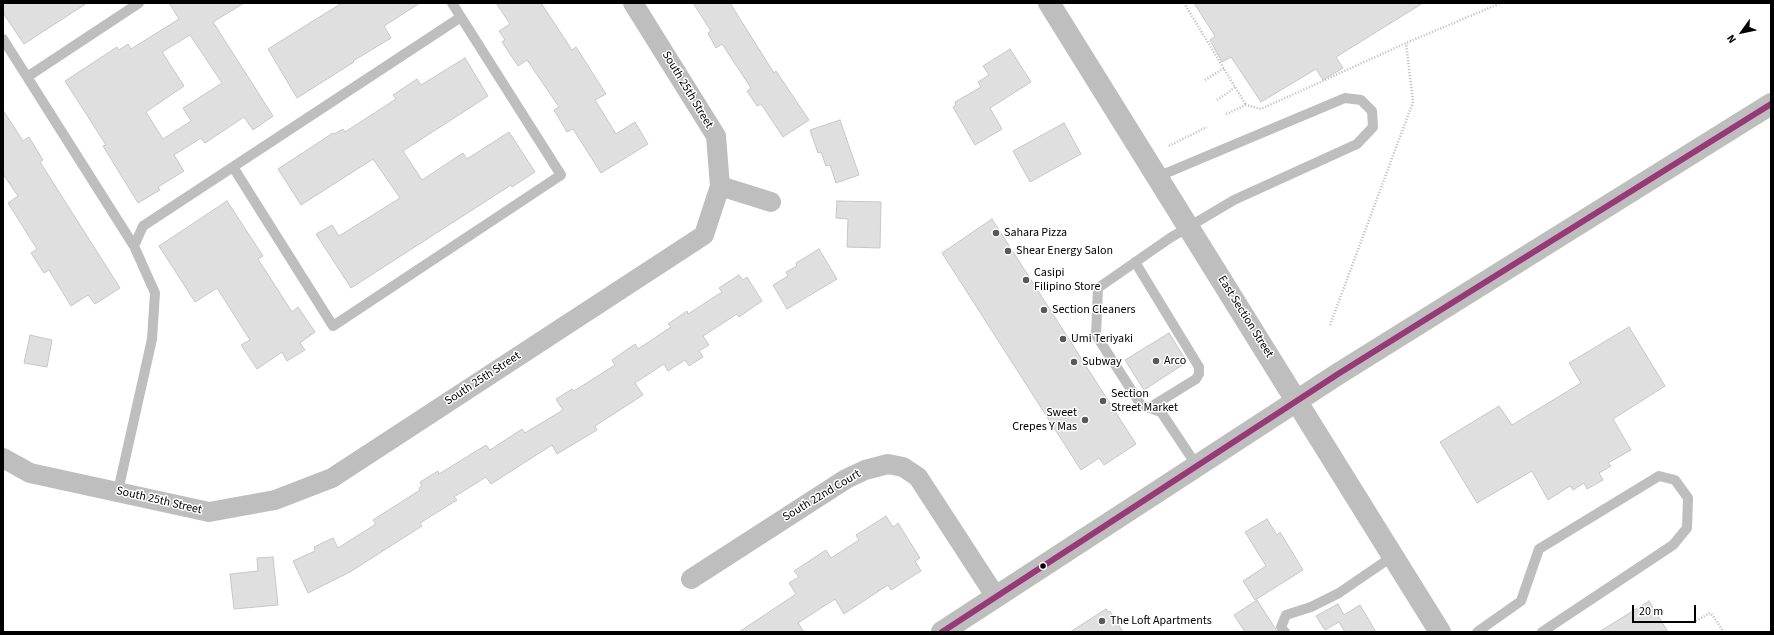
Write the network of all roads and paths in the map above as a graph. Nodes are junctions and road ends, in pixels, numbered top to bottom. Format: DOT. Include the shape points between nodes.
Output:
graph roads {
  1 [pos="139,3"];
  2 [pos="452,3"];
  3 [pos="633,3"];
  4 [pos="1049,3"];
  5 [pos="1184,3"];
  6 [pos="1501,3"];
  7 [pos="461,17"];
  8 [pos="3,39"];
  9 [pos="1406,43"];
  10 [pos="1224,68"];
  11 [pos="27,77"];
  12 [pos="1205,80"];
  13 [pos="1236,87"];
  14 [pos="1217,100"];
  15 [pos="1246,104"];
  16 [pos="1771,104"];
  17 [pos="1226,114"];
  18 [pos="1207,127"];
  19 [pos="1169,146"];
  20 [pos="232,167"];
  21 [pos="1157,177"];
  22 [pos="720,186"];
  23 [pos="771,202"];
  24 [pos="1188,226"];
  25 [pos="134,246"];
  26 [pos="1135,262"];
  27 [pos="1330,325"];
  28 [pos="1297,400"];
  29 [pos="1149,408"];
  30 [pos="3,458"];
  31 [pos="1197,466"];
  32 [pos="118,491"];
  33 [pos="1393,556"];
  34 [pos="691,579"];
  35 [pos="996,597"];
  36 [pos="1696,622"];
  37 [pos="942,632"];
  38 [pos="1285,632"];
  39 [pos="1440,632"];
  40 [pos="1477,632"];
  41 [pos="1542,632"];
  42 [pos="1724,632"];
  1 -- 11 [label="lane"];
  2 -- 7 [label="lane"];
  3 -- 22 [label="street, South 25th Street" via="716,136"];
  4 -- 21 [label="street, East Section Street"];
  5 -- 10 [label="path"];
  6 -- 9 [label="path"];
  7 -- 20 [label="lane"];
  7 -- 20 [label="lane" via="561,175 332,326"];
  8 -- 11 [label="lane"];
  9 -- 15 [label="path" via="1261,109"];
  9 -- 27 [label="path" via="1413,102"];
  10 -- 12 [label="path"];
  10 -- 13 [label="path"];
  11 -- 25 [label="lane"];
  13 -- 14 [label="path"];
  13 -- 15 [label="path"];
  15 -- 17 [label="path"];
  16 -- 28 [label="street"];
  18 -- 19 [label="path"];
  20 -- 25 [label="lane" via="143,226"];
  21 -- 24 [label="street, East Section Street"];
  21 -- 24 [label="lane" via="1345,98 1361,100 1372,111 1373,127 1357,144 1234,200"];
  22 -- 23 [label="street"];
  22 -- 32 [label="street, South 25th Street" via="704,235 332,478 275,500 208,512"];
  24 -- 26 [label="lane"];
  24 -- 28 [label="street, East Section Street"];
  25 -- 32 [label="lane" via="155,293 152,339"];
  26 -- 29 [label="lane" via="1098,288 1096,335 1141,405"];
  26 -- 29 [label="lane" via="1199,367 1196,379"];
  28 -- 31 [label="street"];
  28 -- 33 [label="street, East Section Street"];
  29 -- 31 [label="lane" via="1161,412"];
  30 -- 32 [label="street, South 25th Street" via="30,473"];
  31 -- 35 [label="street"];
  33 -- 38 [label="lane" via="1339,592 1311,607 1286,615 1281,627"];
  33 -- 39 [label="street, East Section Street"];
  34 -- 35 [label="street, South 22nd Court" via="846,479 865,470 888,464 903,468 918,477"];
  35 -- 37 [label="street"];
  36 -- 42 [label="path" via="1710,613"];
  40 -- 41 [label="lane" via="1521,601 1539,549 1659,476 1675,480 1688,498 1687,528 1674,545"];
}
